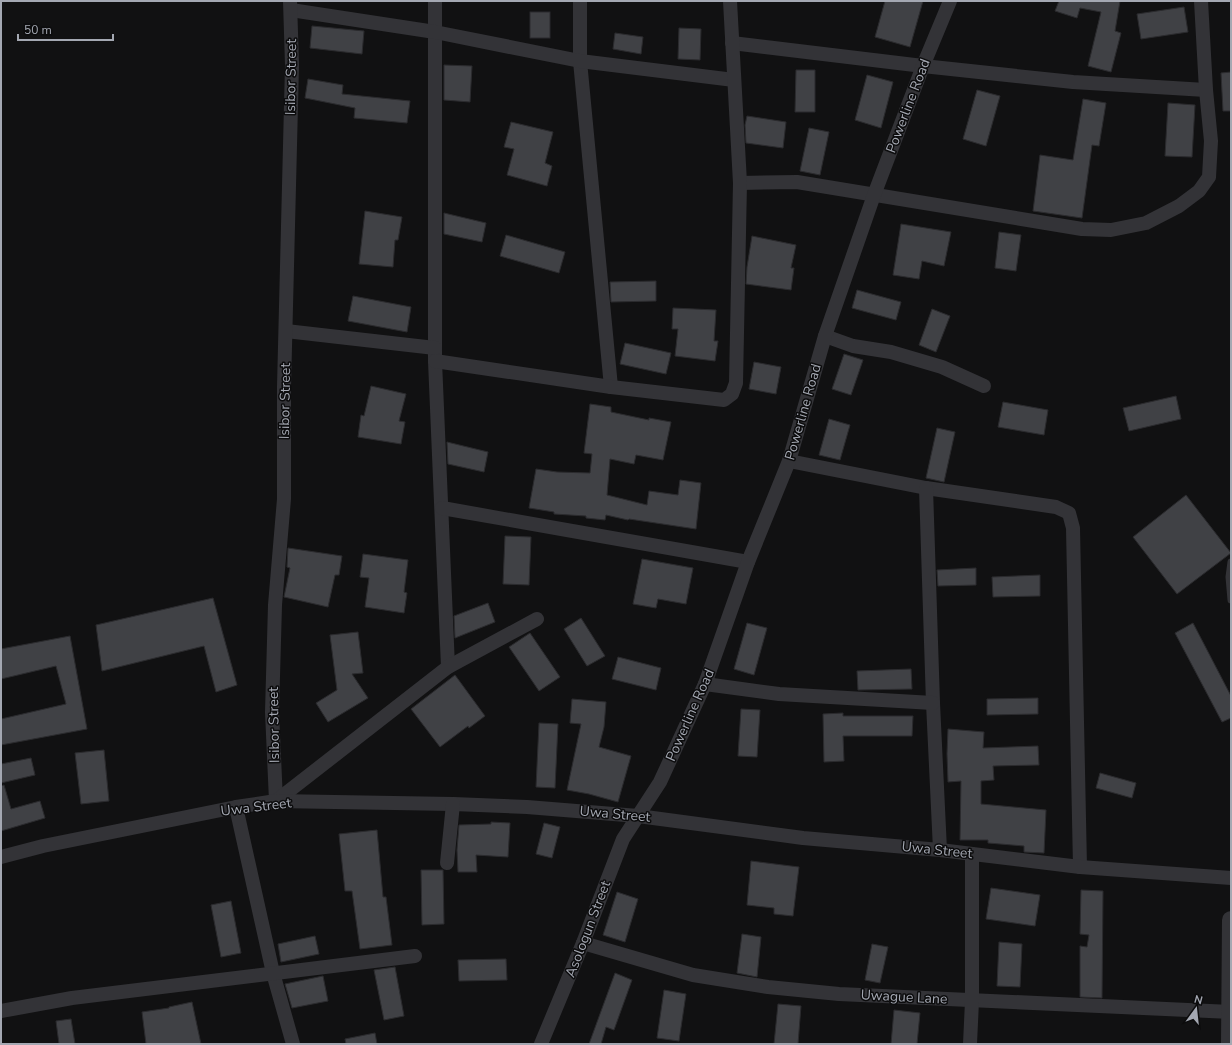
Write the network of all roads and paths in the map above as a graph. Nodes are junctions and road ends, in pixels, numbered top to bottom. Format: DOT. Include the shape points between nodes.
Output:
graph roads {
  1 [pos="435,1"];
  2 [pos="580,1"];
  3 [pos="730,1"];
  4 [pos="950,1"];
  5 [pos="1201,1"];
  6 [pos="291,6"];
  7 [pos="435,32"];
  8 [pos="732,43"];
  9 [pos="580,61"];
  10 [pos="923,66"];
  11 [pos="734,80"];
  12 [pos="1206,90"];
  13 [pos="740,183"];
  14 [pos="874,195"];
  15 [pos="286,331"];
  16 [pos="825,336"];
  17 [pos="435,355"];
  18 [pos="984,386"];
  19 [pos="611,387"];
  20 [pos="789,461"];
  21 [pos="926,488"];
  22 [pos="442,508"];
  23 [pos="748,562"];
  24 [pos="1231,562"];
  25 [pos="1231,600"];
  26 [pos="536,619"];
  27 [pos="448,667"];
  28 [pos="705,684"];
  29 [pos="933,703"];
  30 [pos="276,801"];
  31 [pos="453,804"];
  32 [pos="236,807"];
  33 [pos="638,816"];
  34 [pos="940,850"];
  35 [pos="972,854"];
  36 [pos="1,857"];
  37 [pos="447,863"];
  38 [pos="1080,867"];
  39 [pos="1231,878"];
  40 [pos="1231,920"];
  41 [pos="583,943"];
  42 [pos="415,956"];
  43 [pos="273,973"];
  44 [pos="972,1001"];
  45 [pos="1,1011"];
  46 [pos="1230,1011"];
  47 [pos="294,1044"];
  48 [pos="541,1044"];
  49 [pos="970,1044"];
  50 [pos="1230,1044"];
  1 -- 7 [label="street"];
  2 -- 9 [label="street"];
  3 -- 8 [label="street"];
  4 -- 10 [label="street, Powerline Road"];
  5 -- 12 [label="street"];
  6 -- 7 [label="street"];
  6 -- 15 [label="street, Isibor Street"];
  7 -- 9 [label="street"];
  7 -- 17 [label="street"];
  8 -- 10 [label="street"];
  8 -- 11 [label="street"];
  9 -- 11 [label="street"];
  9 -- 19 [label="street"];
  10 -- 12 [label="street" via="1073,82"];
  10 -- 14 [label="street, Powerline Road"];
  11 -- 13 [label="street"];
  12 -- 14 [label="street" via="1211,141 1209,177 1199,191 1179,206 1146,223 1111,230 1082,229"];
  13 -- 14 [label="street" via="796,182"];
  13 -- 19 [label="street" via="736,383 732,394 724,400"];
  14 -- 16 [label="street, Powerline Road"];
  15 -- 17 [label="street"];
  15 -- 30 [label="street, Isibor Street" via="284,499 275,605 272,712"];
  16 -- 18 [label="street" via="853,346 891,352 942,367"];
  16 -- 20 [label="street, Powerline Road"];
  17 -- 19 [label="street"];
  17 -- 22 [label="street"];
  20 -- 21 [label="street"];
  20 -- 23 [label="street, Powerline Road"];
  21 -- 29 [label="street"];
  21 -- 38 [label="street" via="1056,507 1069,513 1073,528"];
  22 -- 23 [label="street"];
  22 -- 27 [label="street"];
  23 -- 28 [label="street, Powerline Road"];
  24 -- 25 [label="lane"];
  26 -- 27 [label="street"];
  27 -- 30 [label="street"];
  28 -- 29 [label="street" via="779,694"];
  28 -- 33 [label="street, Powerline Road" via="660,782"];
  29 -- 34 [label="street"];
  30 -- 31 [label="street, Uwa Street"];
  30 -- 32 [label="street, Uwa Street"];
  31 -- 33 [label="street, Uwa Street"];
  31 -- 37 [label="street"];
  32 -- 36 [label="street, Uwa Street" via="43,846"];
  32 -- 43 [label="street"];
  33 -- 34 [label="street, Uwa Street" via="803,838"];
  33 -- 41 [label="street, Asologun Street" via="623,839"];
  34 -- 35 [label="street, Uwa Street"];
  35 -- 38 [label="street, Uwa Street"];
  35 -- 44 [label="street"];
  38 -- 39 [label="street, Uwa Street"];
  40 -- 46 [label="street"];
  41 -- 44 [label="street, Uwague Lane" via="693,974 768,987 839,994"];
  41 -- 48 [label="street, Asologun Street"];
  42 -- 43 [label="street"];
  43 -- 45 [label="street" via="72,998"];
  43 -- 47 [label="street"];
  44 -- 46 [label="street, Uwague Lane"];
  44 -- 49 [label="street"];
  46 -- 50 [label="street"];
}
